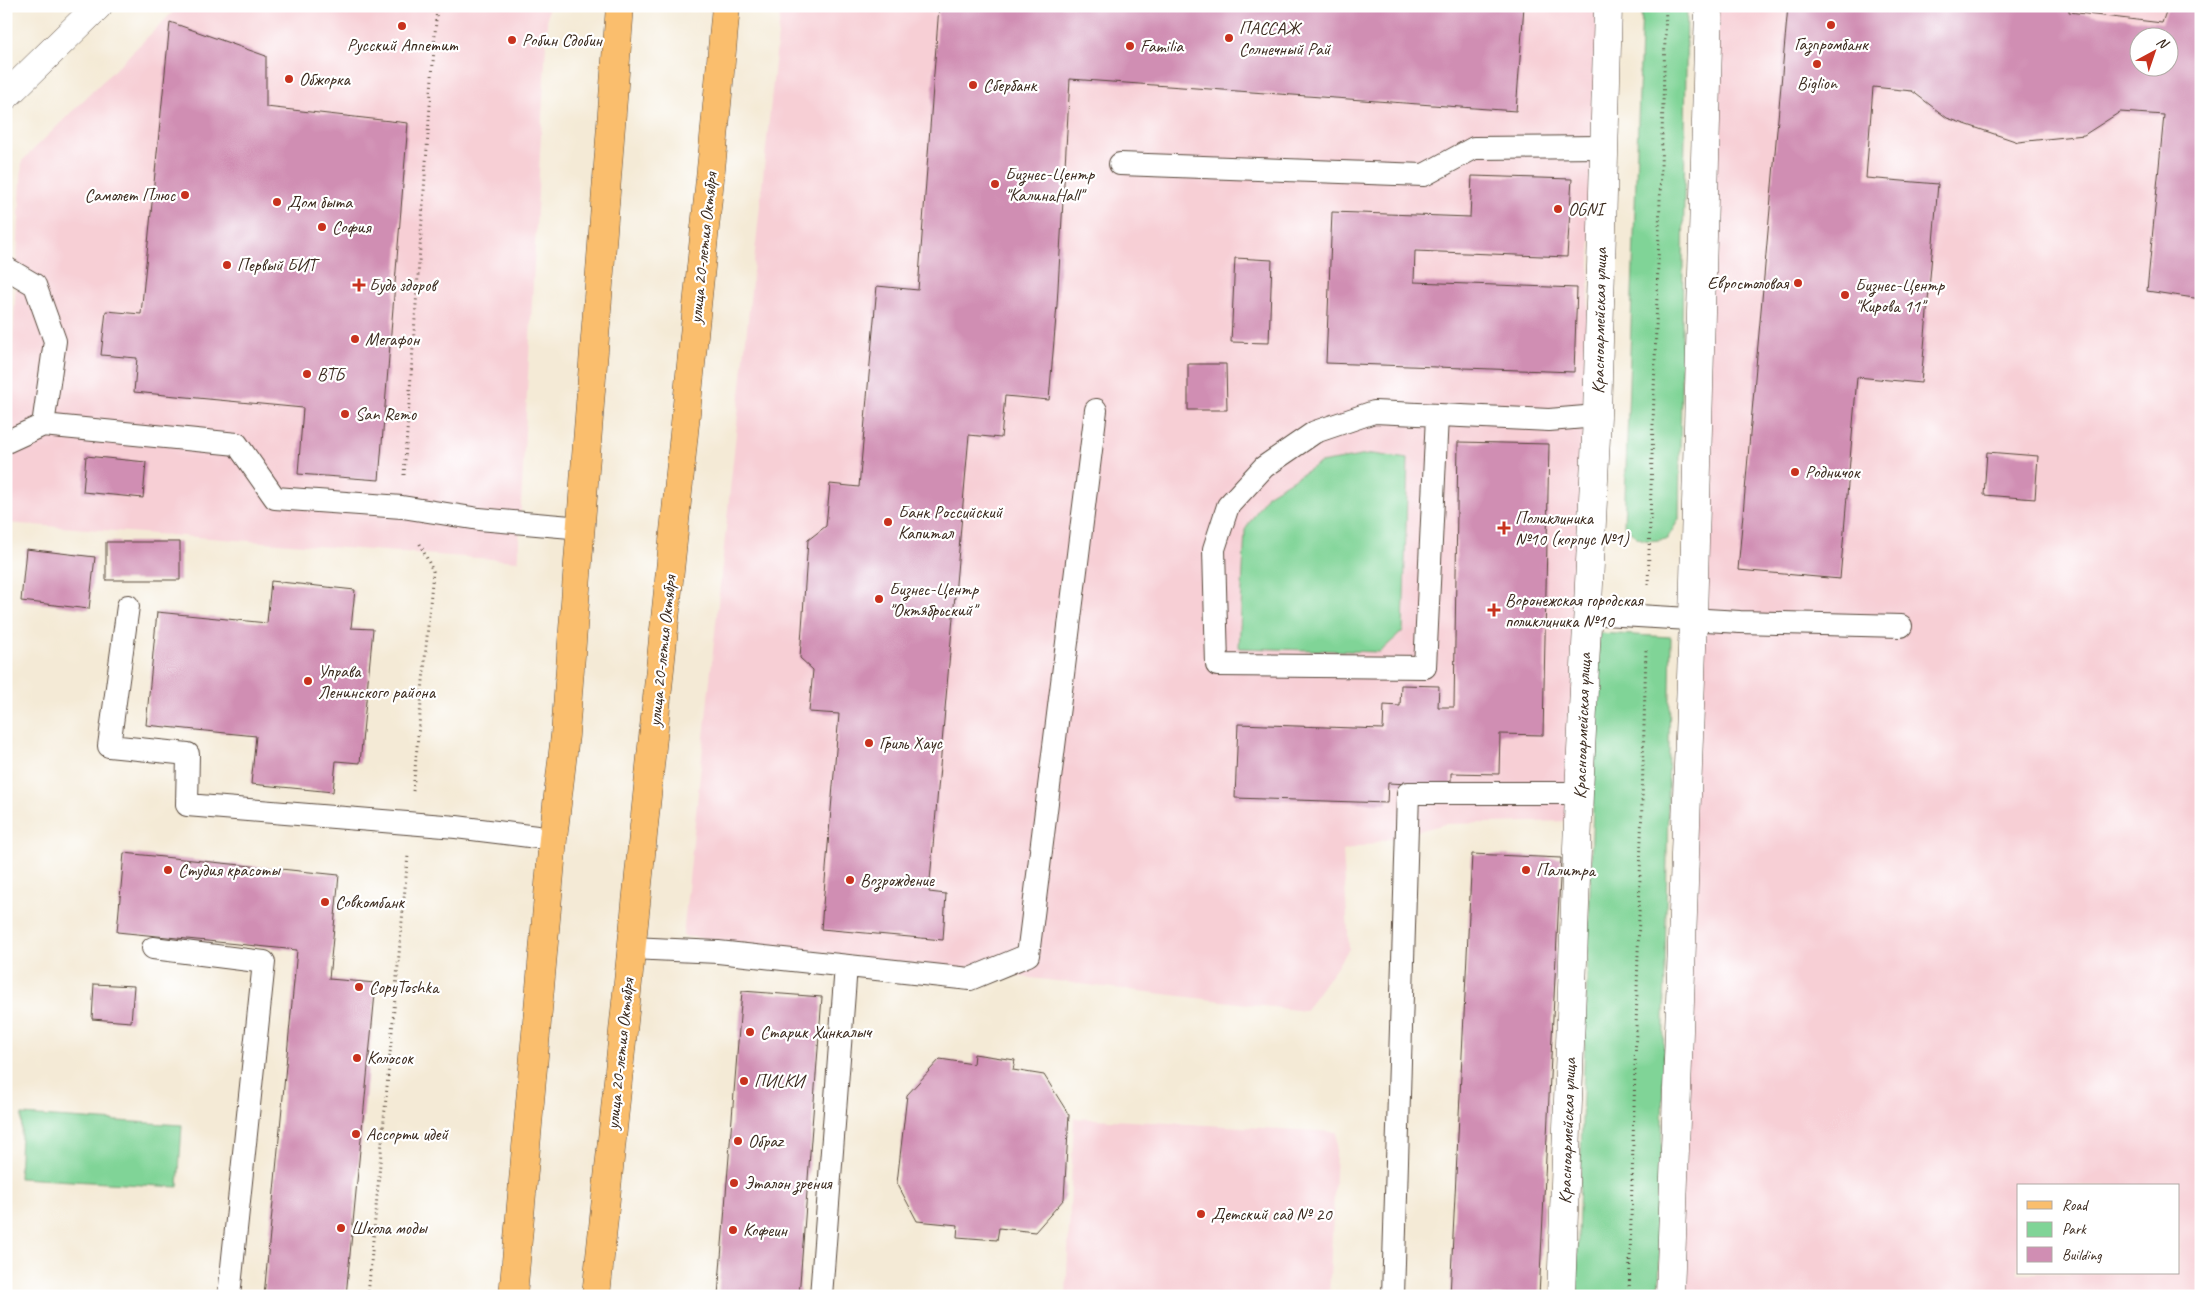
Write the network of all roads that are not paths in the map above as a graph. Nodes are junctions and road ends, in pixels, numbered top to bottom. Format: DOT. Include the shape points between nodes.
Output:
graph roads {
  1 [pos="98,6"];
  2 [pos="620,6"];
  3 [pos="726,6"];
  4 [pos="1608,6"];
  5 [pos="1710,6"];
  6 [pos="10,85"];
  7 [pos="1603,147"];
  8 [pos="1120,164"];
  9 [pos="6,268"];
  10 [pos="1096,410"];
  11 [pos="1437,416"];
  12 [pos="1597,416"];
  13 [pos="43,424"];
  14 [pos="6,442"];
  15 [pos="582,528"];
  16 [pos="128,606"];
  17 [pos="1587,613"];
  18 [pos="1692,619"];
  19 [pos="1901,626"];
  20 [pos="1579,793"];
  21 [pos="553,839"];
  22 [pos="153,948"];
  23 [pos="631,948"];
  24 [pos="846,966"];
  25 [pos="229,1296"];
  26 [pos="513,1296"];
  27 [pos="596,1296"];
  28 [pos="821,1296"];
  29 [pos="1393,1296"];
  30 [pos="1561,1296"];
  31 [pos="1670,1296"];
  1 -- 6 [label="street"];
  2 -- 15 [label="main road"];
  3 -- 23 [label="main road, улица 20-летия Октября"];
  4 -- 7 [label="street, Красноармейская улица"];
  5 -- 18 [label="street"];
  7 -- 8 [label="lane" via="1474,148 1424,175"];
  7 -- 12 [label="street, Красноармейская улица"];
  9 -- 13 [label="lane" via="35,285 55,341"];
  10 -- 24 [label="lane" via="1028,955 970,979"];
  11 -- 11 [label="lane" via="1374,412 1315,432 1264,467 1228,506 1214,549 1217,664 1425,667"];
  11 -- 12 [label="lane" via="1550,420"];
  12 -- 17 [label="street, Красноармейская улица"];
  13 -- 14 [label="lane"];
  13 -- 15 [label="lane" via="237,444 275,498 402,507 479,519"];
  15 -- 21 [label="main road"];
  16 -- 21 [label="lane" via="109,746 188,754 187,805"];
  17 -- 18 [label="lane"];
  17 -- 20 [label="street, Красноармейская улица"];
  18 -- 19 [label="lane"];
  18 -- 31 [label="street"];
  20 -- 29 [label="lane" via="1408,793"];
  20 -- 30 [label="street, Красноармейская улица"];
  21 -- 26 [label="main road"];
  22 -- 25 [label="lane" via="264,962"];
  23 -- 24 [label="lane" via="718,952"];
  23 -- 27 [label="main road, улица 20-летия Октября"];
  24 -- 28 [label="lane"];
}
